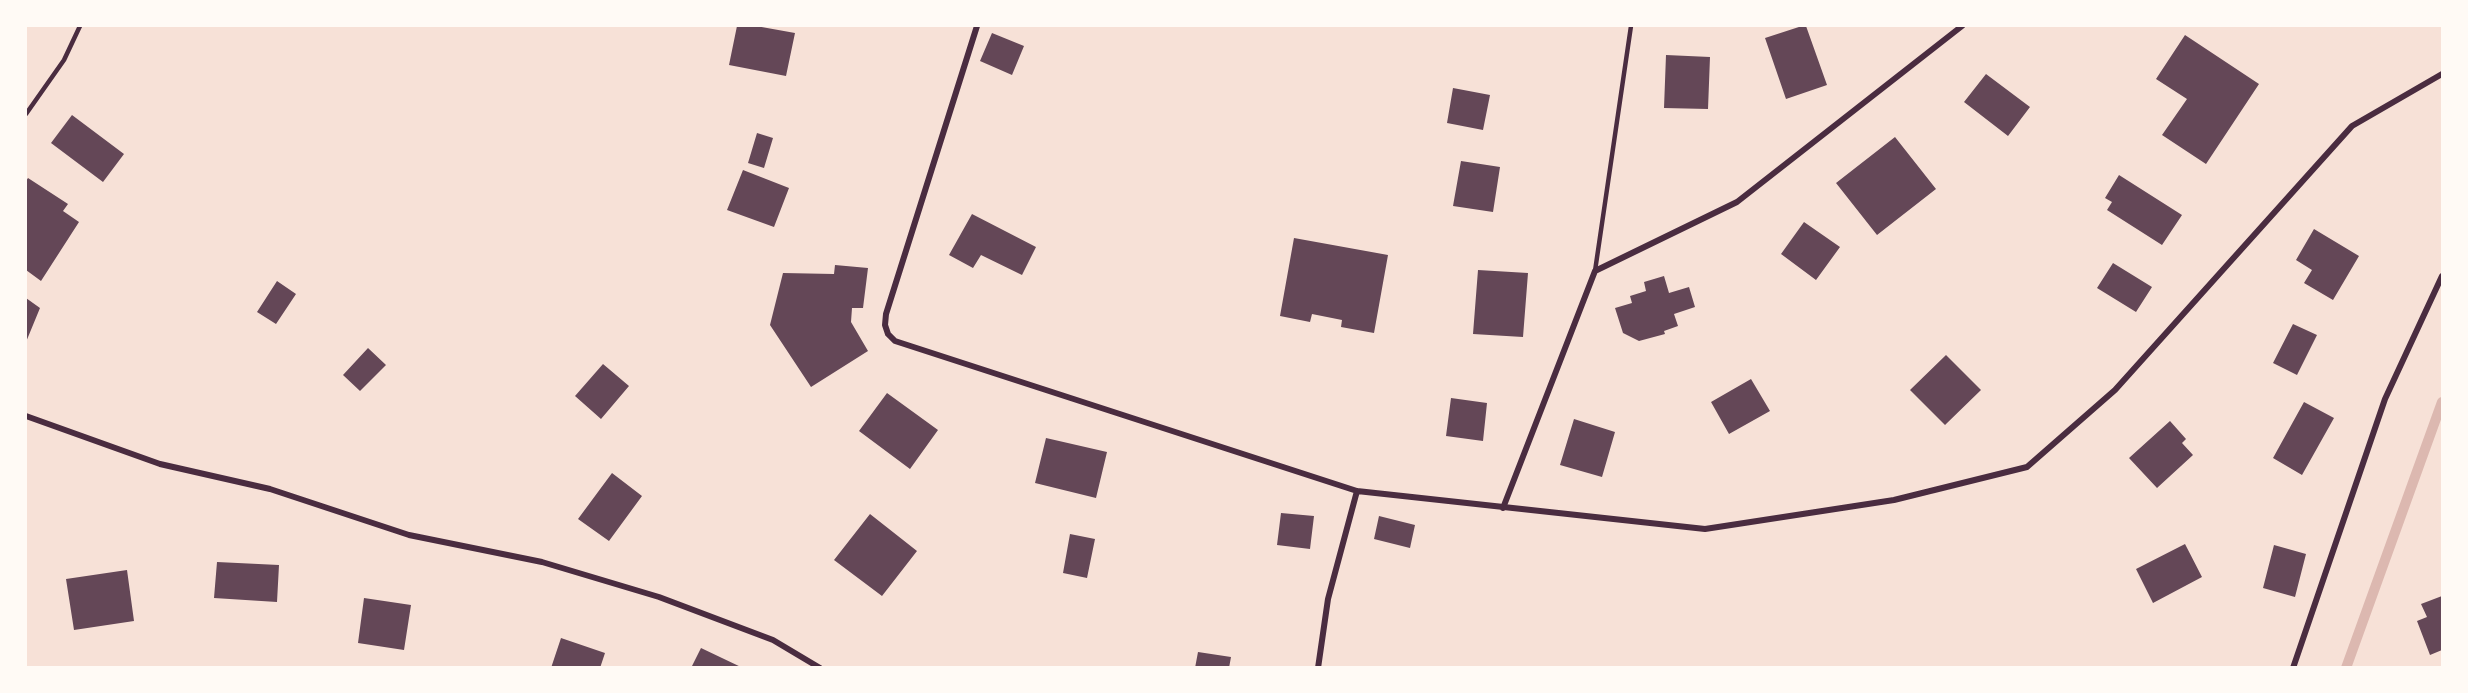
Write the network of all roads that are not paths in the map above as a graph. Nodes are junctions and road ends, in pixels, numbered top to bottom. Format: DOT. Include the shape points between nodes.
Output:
graph roads {
  1 [pos="80,26"];
  2 [pos="976,26"];
  3 [pos="1631,26"];
  4 [pos="1962,26"];
  5 [pos="2442,74"];
  6 [pos="26,114"];
  7 [pos="1595,271"];
  8 [pos="2442,276"];
  9 [pos="26,417"];
  10 [pos="1357,491"];
  11 [pos="1503,508"];
  12 [pos="820,668"];
  13 [pos="1318,668"];
  14 [pos="2293,668"];
  1 -- 6 [label="lane" via="64,60"];
  2 -- 10 [label="street" via="886,314 888,334 904,346"];
  3 -- 7 [label="lane"];
  4 -- 7 [label="street" via="1737,202"];
  5 -- 11 [label="street" via="2352,126 2115,390 2027,467 1894,500 1705,529"];
  7 -- 11 [label="street"];
  8 -- 14 [label="street" via="2385,399"];
  9 -- 12 [label="street" via="160,464 270,489 409,535 542,562 659,597 773,640"];
  10 -- 11 [label="street"];
  10 -- 13 [label="street" via="1328,599"];
}
